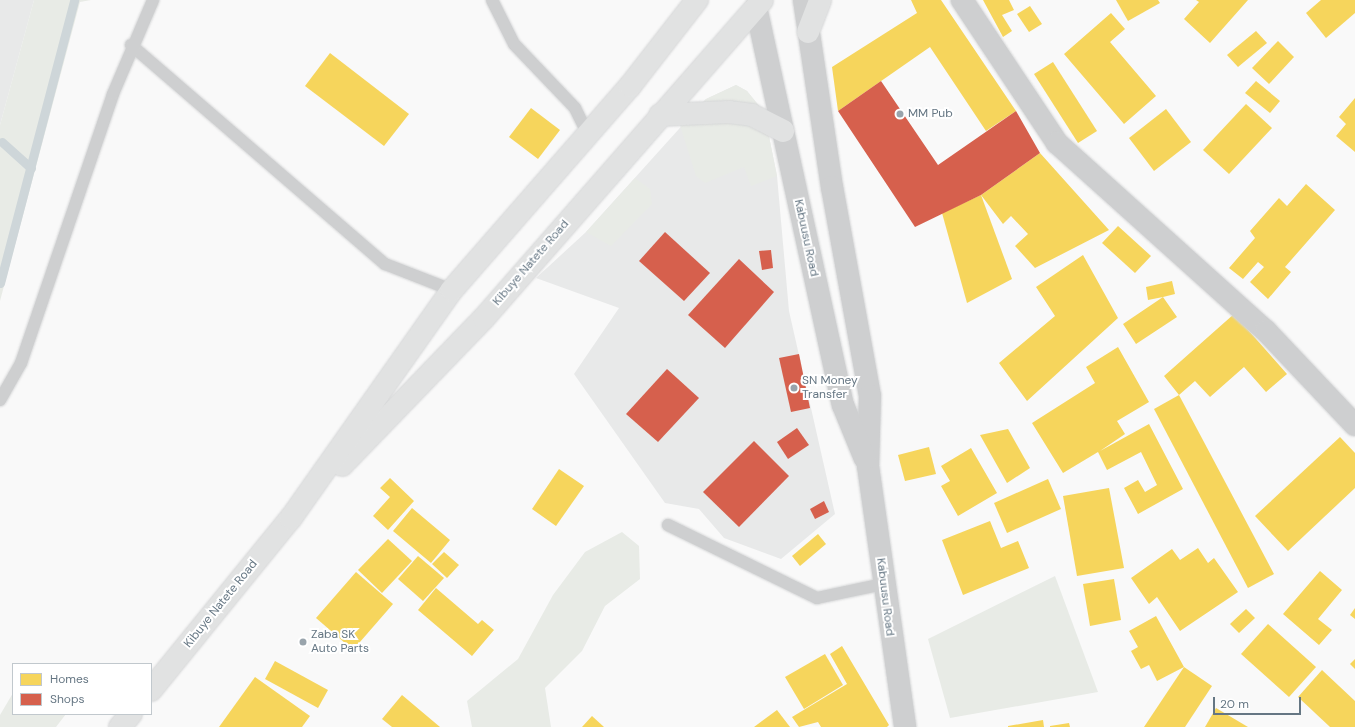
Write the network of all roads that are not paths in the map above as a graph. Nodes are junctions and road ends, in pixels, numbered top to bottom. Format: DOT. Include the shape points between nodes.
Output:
graph roads {
  1 [pos="153,0"];
  2 [pos="492,0"];
  3 [pos="697,0"];
  4 [pos="804,0"];
  5 [pos="820,0"];
  6 [pos="962,0"];
  7 [pos="759,4"];
  8 [pos="808,32"];
  9 [pos="131,45"];
  10 [pos="660,115"];
  11 [pos="783,131"];
  12 [pos="587,134"];
  13 [pos="452,290"];
  14 [pos="0,400"];
  15 [pos="1355,425"];
  16 [pos="868,466"];
  17 [pos="292,518"];
  18 [pos="668,525"];
  19 [pos="883,584"];
  20 [pos="152,689"];
  21 [pos="130,715"];
  22 [pos="120,727"];
  23 [pos="905,727"];
  1 -- 9 [label="lane"];
  2 -- 12 [label="lane" via="514,44 575,108"];
  3 -- 12 [label="main road, Kibuye Natete Road" via="630,86"];
  4 -- 8 [label="street, Kabuusu Road"];
  5 -- 8 [label="main road"];
  6 -- 15 [label="street" via="1057,143 1266,331"];
  7 -- 10 [label="main road, Kibuye Natete Road"];
  7 -- 11 [label="street, Kabuusu Road"];
  8 -- 16 [label="street, Kabuusu Road" via="870,396"];
  9 -- 13 [label="lane" via="385,264"];
  9 -- 14 [label="lane" via="21,363"];
  10 -- 11 [label="main road" via="729,112 752,115"];
  10 -- 17 [label="main road, Kibuye Natete Road" via="484,318"];
  11 -- 16 [label="street, Kabuusu Road" via="843,405"];
  12 -- 13 [label="main road, Kibuye Natete Road"];
  13 -- 17 [label="main road, Kibuye Natete Road"];
  16 -- 19 [label="street, Kabuusu Road"];
  17 -- 20 [label="main road, Kibuye Natete Road"];
  18 -- 19 [label="lane" via="817,598"];
  19 -- 23 [label="street, Kabuusu Road"];
  21 -- 22 [label="main road"];
}
